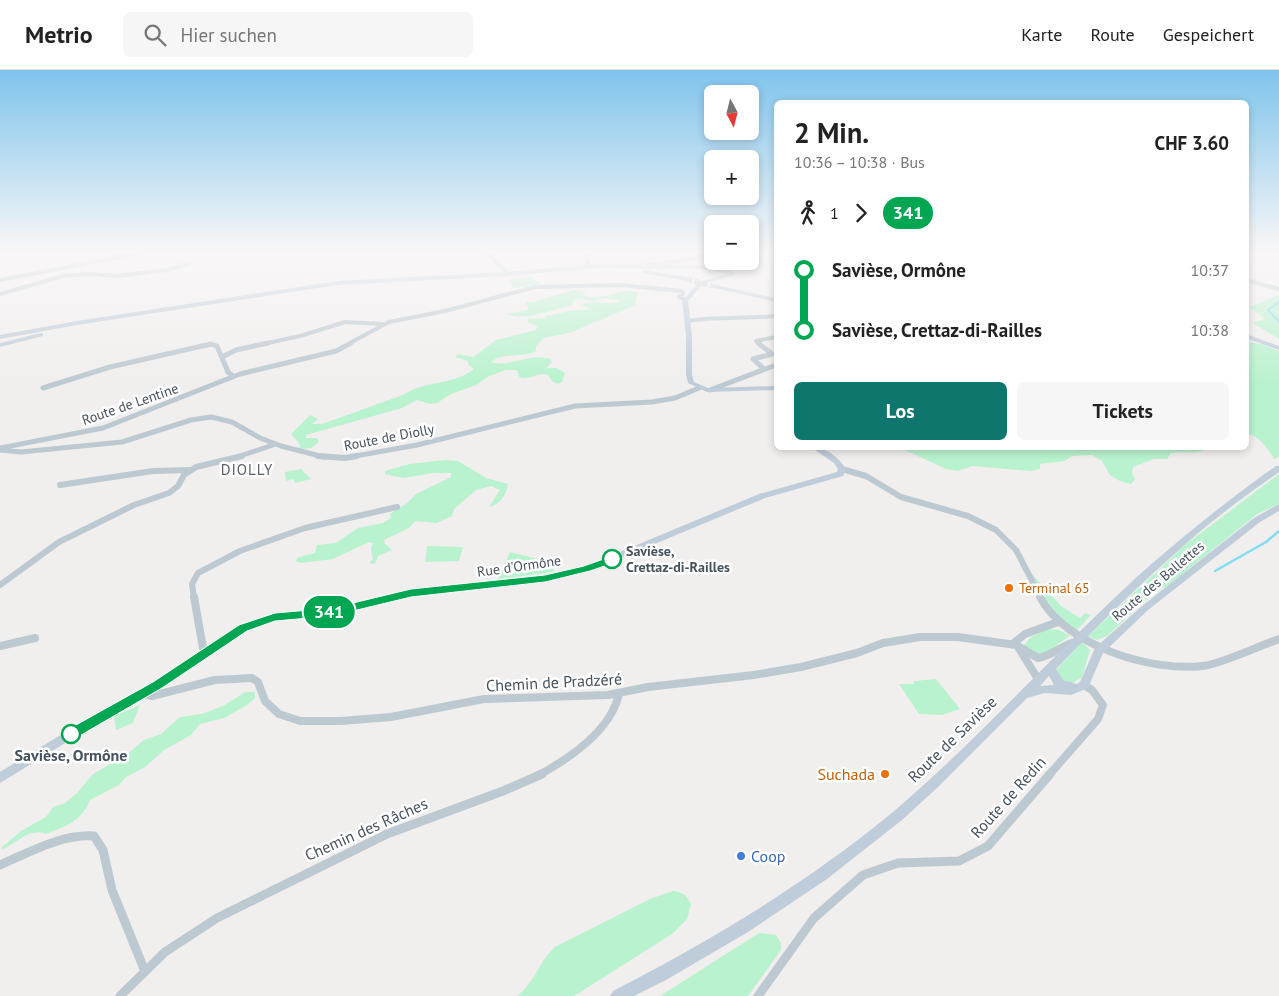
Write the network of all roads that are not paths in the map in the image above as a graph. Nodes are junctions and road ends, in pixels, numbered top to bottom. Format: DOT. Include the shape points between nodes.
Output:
graph roads {
  1 [pos="244,296"];
  2 [pos="264,296"];
  3 [pos="498,296"];
  4 [pos="680,296"];
  5 [pos="689,296"];
  6 [pos="759,296"];
  7 [pos="686,300"];
  8 [pos="774,300"];
  9 [pos="774,316"];
  10 [pos="687,322"];
  11 [pos="385,324"];
  12 [pos="0,337"];
  13 [pos="774,337"];
  14 [pos="1249,337"];
  15 [pos="0,344"];
  16 [pos="1279,348"];
  17 [pos="222,357"];
  18 [pos="774,366"];
  19 [pos="764,369"];
  20 [pos="234,376"];
  21 [pos="43,388"];
  22 [pos="699,388"];
  23 [pos="774,388"];
  24 [pos="710,390"];
  25 [pos="276,444"];
  26 [pos="0,449"];
  27 [pos="821,450"];
  28 [pos="1279,468"];
  29 [pos="842,469"];
  30 [pos="191,470"];
  31 [pos="60,485"];
  32 [pos="397,507"];
  33 [pos="1279,507"];
  34 [pos="0,585"];
  35 [pos="1058,622"];
  36 [pos="35,638"];
  37 [pos="1279,639"];
  38 [pos="1074,642"];
  39 [pos="1016,645"];
  40 [pos="0,646"];
  41 [pos="1103,648"];
  42 [pos="208,651"];
  43 [pos="194,661"];
  44 [pos="1049,668"];
  45 [pos="1038,679"];
  46 [pos="1084,685"];
  47 [pos="144,694"];
  48 [pos="619,694"];
  49 [pos="1024,695"];
  50 [pos="0,778"];
  51 [pos="0,865"];
  52 [pos="144,969"];
  53 [pos="120,996"];
  54 [pos="618,996"];
  55 [pos="758,996"];
  1 -- 12 [label="street"];
  2 -- 15 [label="street" via="94,324"];
  3 -- 11 [label="street, Route de Lentine"];
  4 -- 7 [label="street, Route de Lentine"];
  5 -- 7 [label="street"];
  6 -- 8 [label="street"];
  7 -- 10 [label="street"];
  9 -- 10 [label="street" via="719,317 708,322"];
  10 -- 22 [label="street" via="689,379"];
  11 -- 17 [label="street, Route de Lentine" via="345,322 236,350"];
  11 -- 20 [label="street, Route de Lentine" via="331,352"];
  13 -- 19 [label="street" via="756,341 772,354 753,359"];
  14 -- 16 [label="street"];
  17 -- 20 [label="street" via="228,372"];
  17 -- 21 [label="street" via="217,346 211,344 110,367"];
  18 -- 19 [label="street"];
  19 -- 24 [label="street"];
  20 -- 26 [label="street, Route de Lentine" via="103,428"];
  22 -- 24 [label="street"];
  22 -- 25 [label="street, Route de Diolly" via="667,399 575,406 417,445 345,458 323,457"];
  23 -- 24 [label="street"];
  25 -- 26 [label="street, Route de Diolly" via="232,422 211,417 191,420 122,442 21,452"];
  25 -- 30 [label="street" via="250,454 208,462"];
  27 -- 29 [label="street" via="840,463"];
  28 -- 38 [label="street, Route de Savièse" via="1191,531"];
  29 -- 35 [label="street" via="866,476 901,496 968,516 996,530 1016,550 1048,610"];
  29 -- 42 [label="street, Rue d'Ormône" via="833,477 762,496 581,570 528,581 411,593 323,613 275,617 243,628"];
  30 -- 31 [label="street" via="153,471"];
  30 -- 34 [label="street" via="171,492 134,505 59,542"];
  32 -- 42 [label="street" via="278,536 198,573 192,584 203,648"];
  33 -- 41 [label="street, Route des Ballettes" via="1257,520 1158,597"];
  35 -- 39 [label="street" via="1020,637"];
  35 -- 41 [label="street"];
  36 -- 40 [label="street"];
  37 -- 41 [label="street" via="1204,666 1135,661"];
  38 -- 39 [label="street, Chemin de Pradzéré" via="1044,658 1031,656"];
  38 -- 44 [label="street, Route de Savièse"];
  39 -- 45 [label="street" via="1030,662"];
  39 -- 48 [label="street, Chemin de Pradzéré" via="969,637 920,637 883,643 857,653 782,671 648,687"];
  41 -- 46 [label="street, Route des Ballettes"];
  42 -- 43 [label="street, Rue d'Ormône"];
  43 -- 47 [label="street"];
  44 -- 45 [label="street, Route de Savièse"];
  44 -- 46 [label="street" via="1055,680 1064,685"];
  45 -- 49 [label="street, Route de Savièse"];
  46 -- 49 [label="street" via="1076,690 1047,689"];
  46 -- 55 [label="street, Route de Redin" via="1098,696 1102,705 1098,719 988,846 959,861 898,863 863,875 814,918"];
  47 -- 48 [label="street, Chemin de Pradzéré" via="152,696 231,678 252,678 258,682 265,701 279,714 316,722 382,718 490,698"];
  47 -- 50 [label="street"];
  48 -- 52 [label="street, Chemin des Râches" via="619,702 612,713 556,766 350,850 196,930"];
  49 -- 54 [label="street, Route de Savièse" via="930,786 832,867 744,927"];
  51 -- 52 [label="street" via="66,840 94,836 102,848 114,897"];
  52 -- 53 [label="street, Chemin des Râches"];
}
